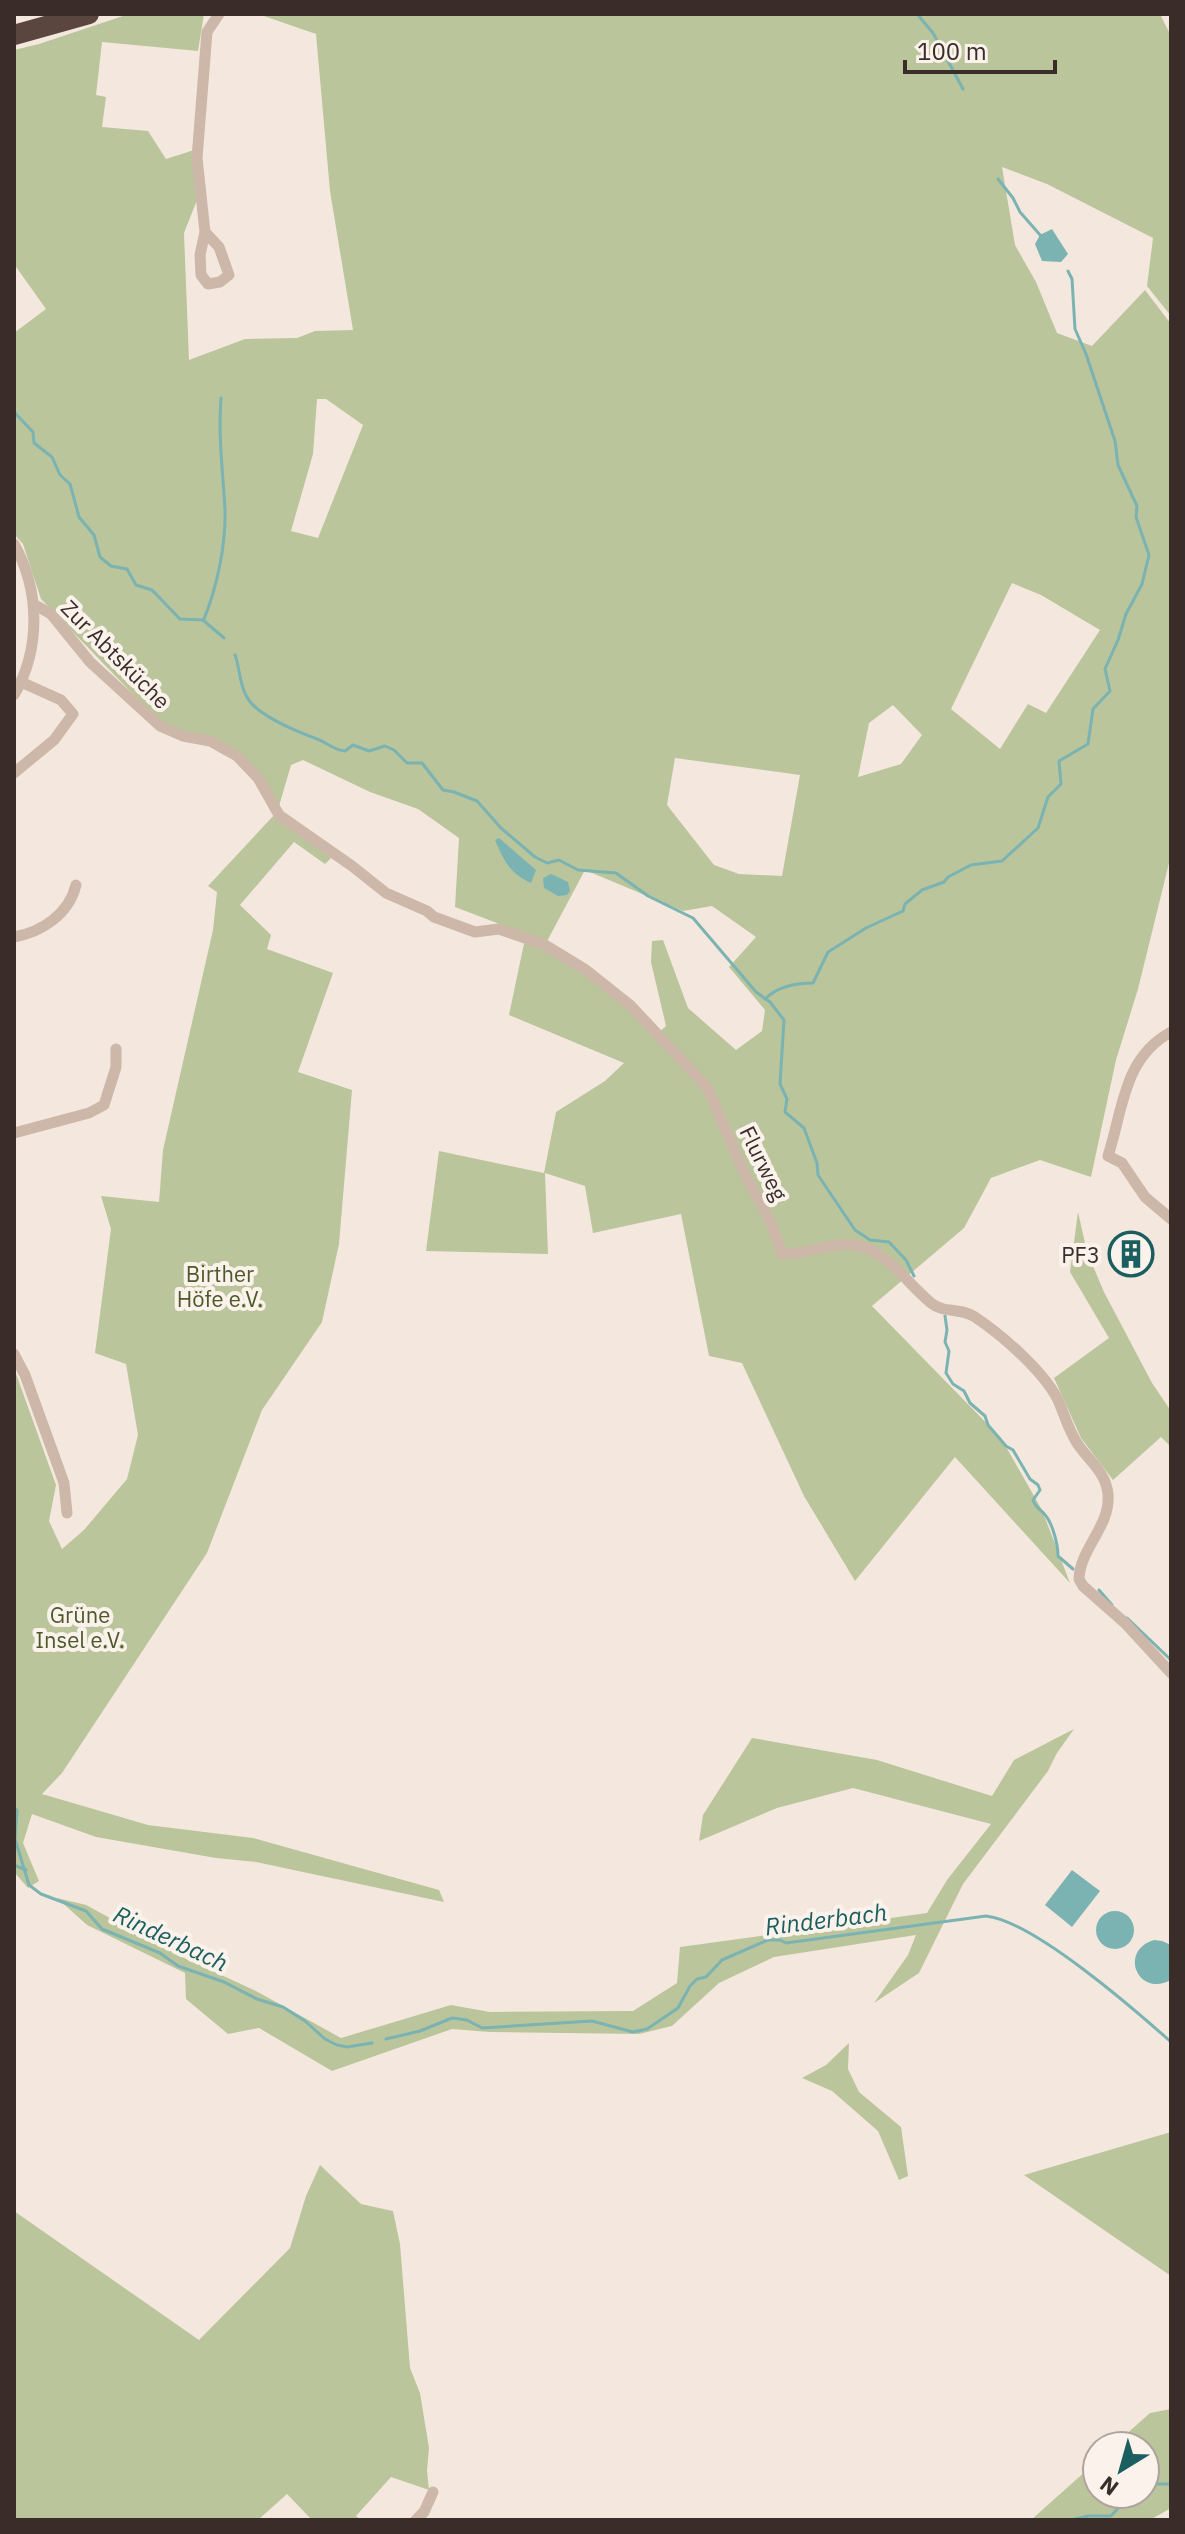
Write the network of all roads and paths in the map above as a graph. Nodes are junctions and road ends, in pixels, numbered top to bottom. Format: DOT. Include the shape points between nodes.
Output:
graph roads {
  1 [pos="89,14"];
  2 [pos="219,14"];
  3 [pos="14,35"];
  4 [pos="205,232"];
  5 [pos="14,544"];
  6 [pos="35,605"];
  7 [pos="21,682"];
  8 [pos="14,695"];
  9 [pos="169,731"];
  10 [pos="14,773"];
  11 [pos="76,885"];
  12 [pos="14,937"];
  13 [pos="1171,1032"];
  14 [pos="116,1049"];
  15 [pos="14,1133"];
  16 [pos="1171,1219"];
  17 [pos="14,1354"];
  18 [pos="67,1513"];
  19 [pos="1171,1673"];
  20 [pos="433,2492"];
  21 [pos="416,2520"];
  1 -- 3 [label="highway"];
  2 -- 4 [label="street" via="207,32 200,106 197,158"];
  5 -- 6 [label="street, Zur Abtsküche"];
  6 -- 7 [label="street, Zur Abtsküche"];
  6 -- 9 [label="street, Zur Abtsküche" via="51,614 90,662"];
  7 -- 8 [label="street, Zur Abtsküche"];
  7 -- 10 [label="street" via="61,700 73,714 54,740"];
  9 -- 19 [label="street, Flurweg" via="210,741 237,756 258,778 279,815 386,893 475,932 499,929 545,945 630,1005 707,1087 782,1254 831,1245 863,1247 889,1260 941,1310 959,1309 974,1316 1029,1364 1057,1398 1076,1442 1108,1491 1105,1516 1079,1579"];
  11 -- 12 [label="street" via="73,899 50,922"];
  13 -- 16 [label="street" via="1156,1040 1137,1063 1125,1087 1108,1156 1122,1163 1145,1197"];
  14 -- 15 [label="street" via="115,1075 104,1105"];
  17 -- 18 [label="street" via="64,1483"];
  20 -- 21 [label="street"];
}
